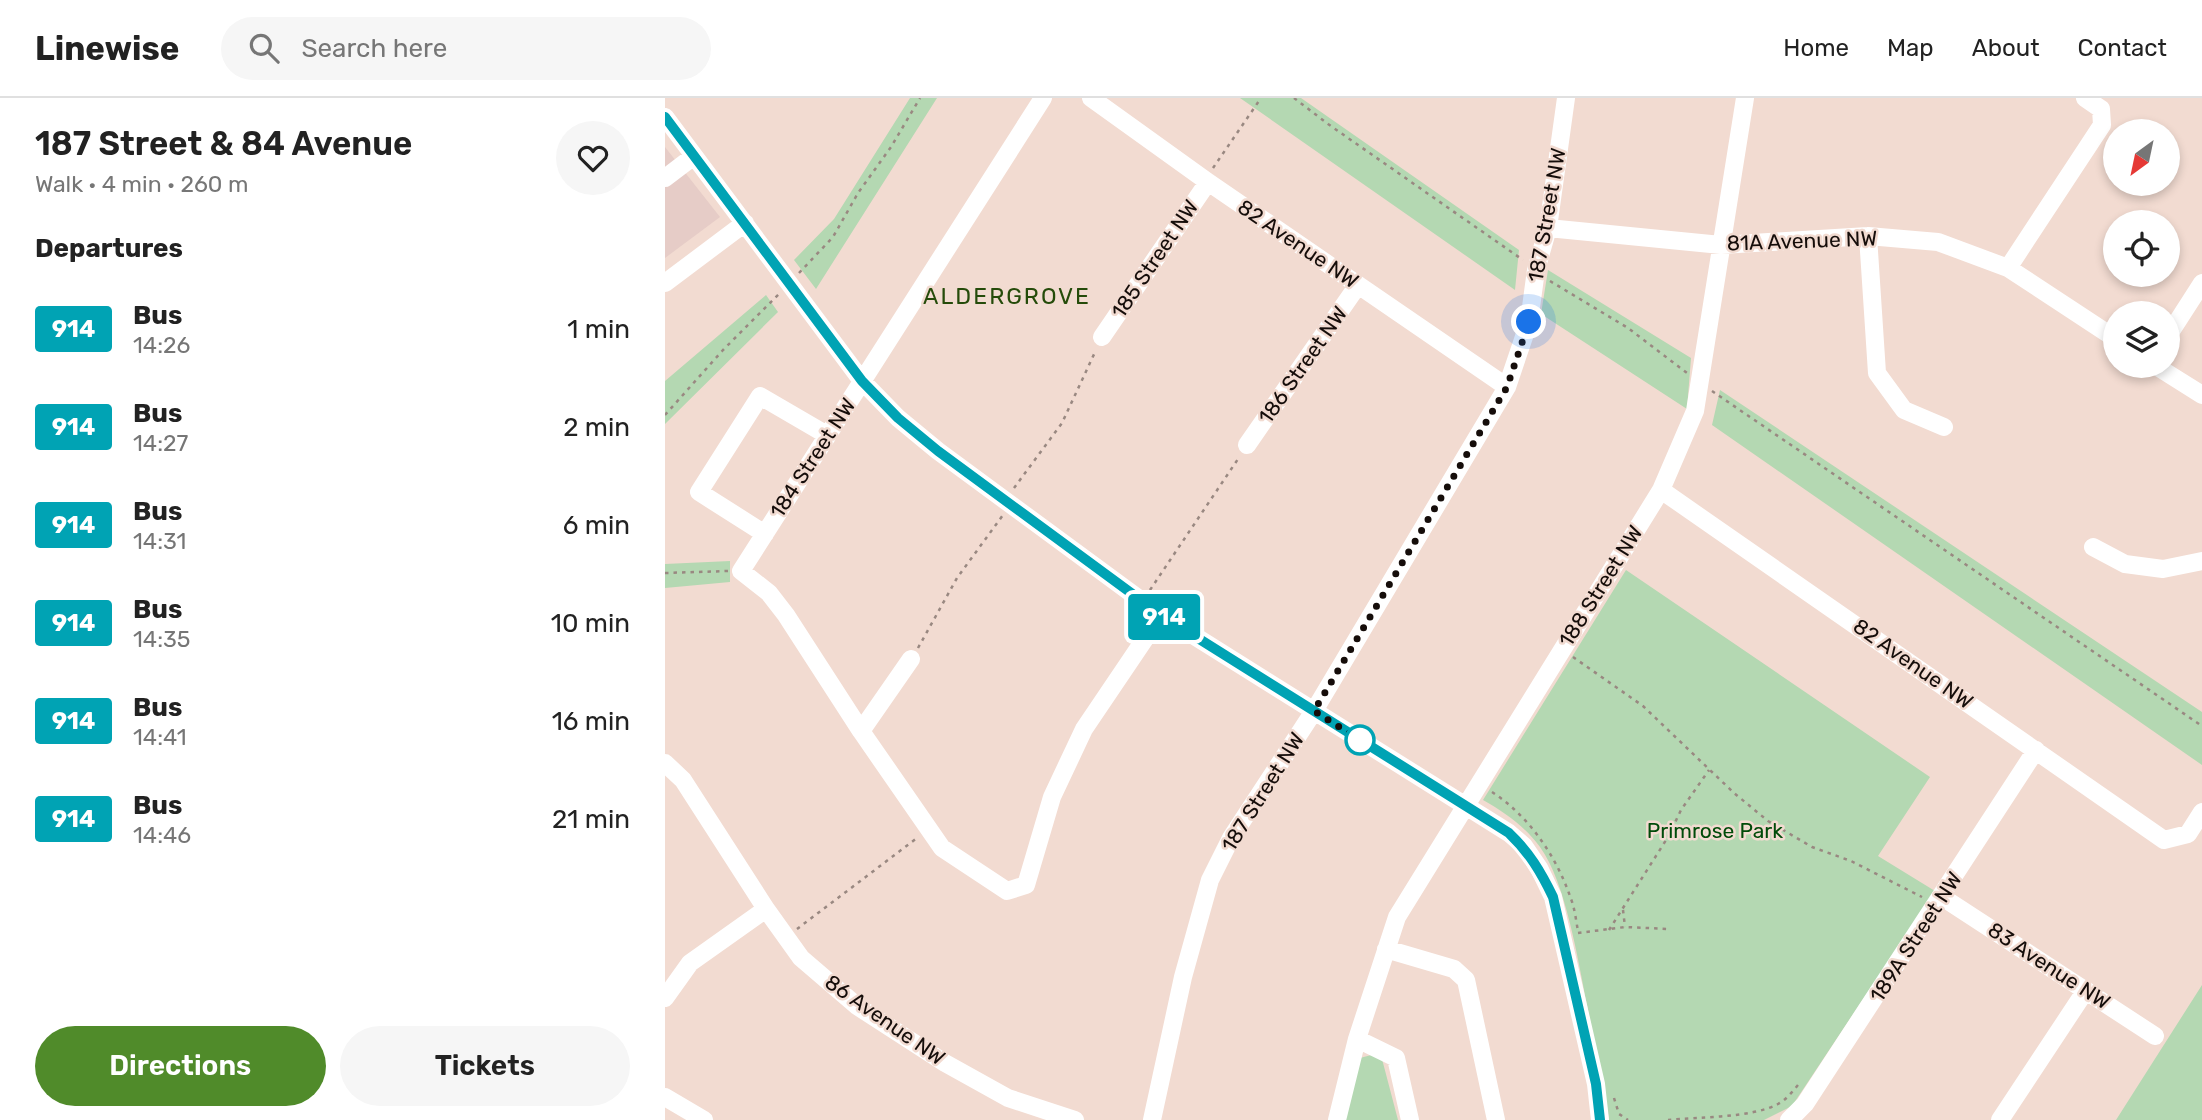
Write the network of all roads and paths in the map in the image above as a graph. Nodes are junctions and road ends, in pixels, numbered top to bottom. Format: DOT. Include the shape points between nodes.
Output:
graph roads {
  1 [pos="920,98"];
  2 [pos="1042,98"];
  3 [pos="1091,98"];
  4 [pos="1261,98"];
  5 [pos="1294,98"];
  6 [pos="1745,98"];
  7 [pos="2085,98"];
  8 [pos="1561,99"];
  9 [pos="665,117"];
  10 [pos="694,156"];
  11 [pos="665,178"];
  12 [pos="1206,180"];
  13 [pos="745,223"];
  14 [pos="1548,228"];
  15 [pos="1868,236"];
  16 [pos="1721,245"];
  17 [pos="2008,268"];
  18 [pos="1536,270"];
  19 [pos="665,283"];
  20 [pos="790,283"];
  21 [pos="2202,283"];
  22 [pos="1359,285"];
  23 [pos="2180,317"];
  24 [pos="2103,330"];
  25 [pos="1101,337"];
  26 [pos="2175,378"];
  27 [pos="862,381"];
  28 [pos="1699,382"];
  29 [pos="1507,387"];
  30 [pos="2202,395"];
  31 [pos="665,415"];
  32 [pos="1944,427"];
  33 [pos="827,435"];
  34 [pos="1247,445"];
  35 [pos="1661,490"];
  36 [pos="765,534"];
  37 [pos="2094,547"];
  38 [pos="2202,561"];
  39 [pos="741,570"];
  40 [pos="665,573"];
  41 [pos="1142,602"];
  42 [pos="1161,615"];
  43 [pos="1562,649"];
  44 [pos="911,659"];
  45 [pos="1314,711"];
  46 [pos="2202,726"];
  47 [pos="861,732"];
  48 [pos="2036,750"];
  49 [pos="665,763"];
  50 [pos="1710,769"];
  51 [pos="1466,805"];
  52 [pos="2202,812"];
  53 [pos="929,829"];
  54 [pos="1943,897"];
  55 [pos="1923,899"];
  56 [pos="766,909"];
  57 [pos="1623,909"];
  58 [pos="1625,927"];
  59 [pos="1668,929"];
  60 [pos="1609,930"];
  61 [pos="1578,933"];
  62 [pos="786,937"];
  63 [pos="1386,949"];
  64 [pos="2086,990"];
  65 [pos="665,998"];
  66 [pos="2155,1036"];
  67 [pos="1357,1039"];
  68 [pos="1803,1078"];
  69 [pos="665,1097"];
  70 [pos="704,1120"];
  71 [pos="1075,1120"];
  72 [pos="1152,1120"];
  73 [pos="1337,1120"];
  74 [pos="1410,1120"];
  75 [pos="1496,1120"];
  76 [pos="1600,1120"];
  77 [pos="1668,1120"];
  78 [pos="1789,1120"];
  79 [pos="2000,1120"];
  1 -- 20 [label="path" via="833,237"];
  2 -- 27 [label="street, 184 Street NW"];
  3 -- 12 [label="street, 82 Avenue NW"];
  4 -- 12 [label="path"];
  5 -- 18 [label="path"];
  6 -- 16 [label="street, 188 Street NW"];
  7 -- 17 [label="street" via="2101,109 2102,125"];
  8 -- 14 [label="street, 187 Street NW"];
  9 -- 10 [label="street"];
  10 -- 11 [label="street"];
  10 -- 13 [label="street"];
  12 -- 22 [label="street, 82 Avenue NW"];
  12 -- 25 [label="street, 185 Street NW"];
  13 -- 19 [label="street"];
  13 -- 20 [label="street"];
  14 -- 16 [label="street, 81A Avenue NW"];
  14 -- 18 [label="street, 187 Street NW"];
  15 -- 16 [label="street, 81A Avenue NW"];
  15 -- 17 [label="street, 81A Avenue NW" via="1938,242"];
  15 -- 32 [label="street" via="1877,373 1904,410"];
  16 -- 28 [label="street, 188 Street NW"];
  17 -- 24 [label="street, 81A Avenue NW"];
  18 -- 28 [label="path" via="1642,337"];
  18 -- 29 [label="street, 187 Street NW" via="1529,322"];
  20 -- 27 [label="street"];
  20 -- 31 [label="path"];
  21 -- 23 [label="street"];
  22 -- 29 [label="street, 82 Avenue NW"];
  22 -- 34 [label="street, 186 Street NW"];
  26 -- 30 [label="street"];
  27 -- 33 [label="street, 184 Street NW"];
  27 -- 41 [label="street" via="938,451"];
  28 -- 35 [label="street, 188 Street NW" via="1695,411"];
  28 -- 46 [label="path"];
  29 -- 45 [label="street, 187 Street NW"];
  33 -- 36 [label="street, 184 Street NW"];
  33 -- 36 [label="street" via="760,396 699,492"];
  34 -- 41 [label="path"];
  35 -- 43 [label="street, 188 Street NW"];
  35 -- 48 [label="street, 82 Avenue NW"];
  36 -- 39 [label="street, 184 Street NW"];
  37 -- 38 [label="street" via="2125,564 2163,569"];
  39 -- 40 [label="path"];
  39 -- 47 [label="street" via="769,593"];
  41 -- 42 [label="street"];
  42 -- 45 [label="street"];
  42 -- 53 [label="street" via="1084,729 1052,797 1026,885 1007,891 942,848"];
  43 -- 50 [label="path" via="1643,706"];
  43 -- 51 [label="street, 188 Street NW"];
  44 -- 47 [label="street"];
  45 -- 51 [label="street"];
  45 -- 72 [label="street, 187 Street NW" via="1231,838 1210,880"];
  47 -- 53 [label="street"];
  48 -- 52 [label="street, 82 Avenue NW" via="2164,840 2188,834"];
  48 -- 54 [label="street, 189A Street NW"];
  49 -- 56 [label="street, 86 Avenue NW" via="684,780"];
  50 -- 55 [label="path" via="1789,835 1863,866"];
  50 -- 57 [label="path"];
  51 -- 63 [label="street, 188 Street NW" via="1397,917"];
  51 -- 76 [label="street" via="1524,846 1553,897 1596,1084"];
  53 -- 62 [label="path"];
  54 -- 64 [label="street, 83 Avenue NW"];
  54 -- 78 [label="street, 189A Street NW" via="1805,1104"];
  56 -- 62 [label="street, 86 Avenue NW"];
  56 -- 65 [label="street" via="690,963"];
  57 -- 58 [label="path"];
  57 -- 60 [label="path"];
  58 -- 59 [label="path"];
  58 -- 60 [label="path"];
  60 -- 61 [label="path"];
  62 -- 71 [label="street, 86 Avenue NW" via="801,958 857,1006 945,1063 1008,1098"];
  63 -- 67 [label="street, 188 Street NW"];
  63 -- 75 [label="street" via="1454,969 1466,980"];
  64 -- 66 [label="street, 83 Avenue NW"];
  64 -- 79 [label="street"];
  67 -- 73 [label="street, 188 Street NW"];
  67 -- 74 [label="street" via="1397,1058"];
  68 -- 77 [label="path" via="1790,1095 1757,1111"];
  69 -- 70 [label="street"];
}
